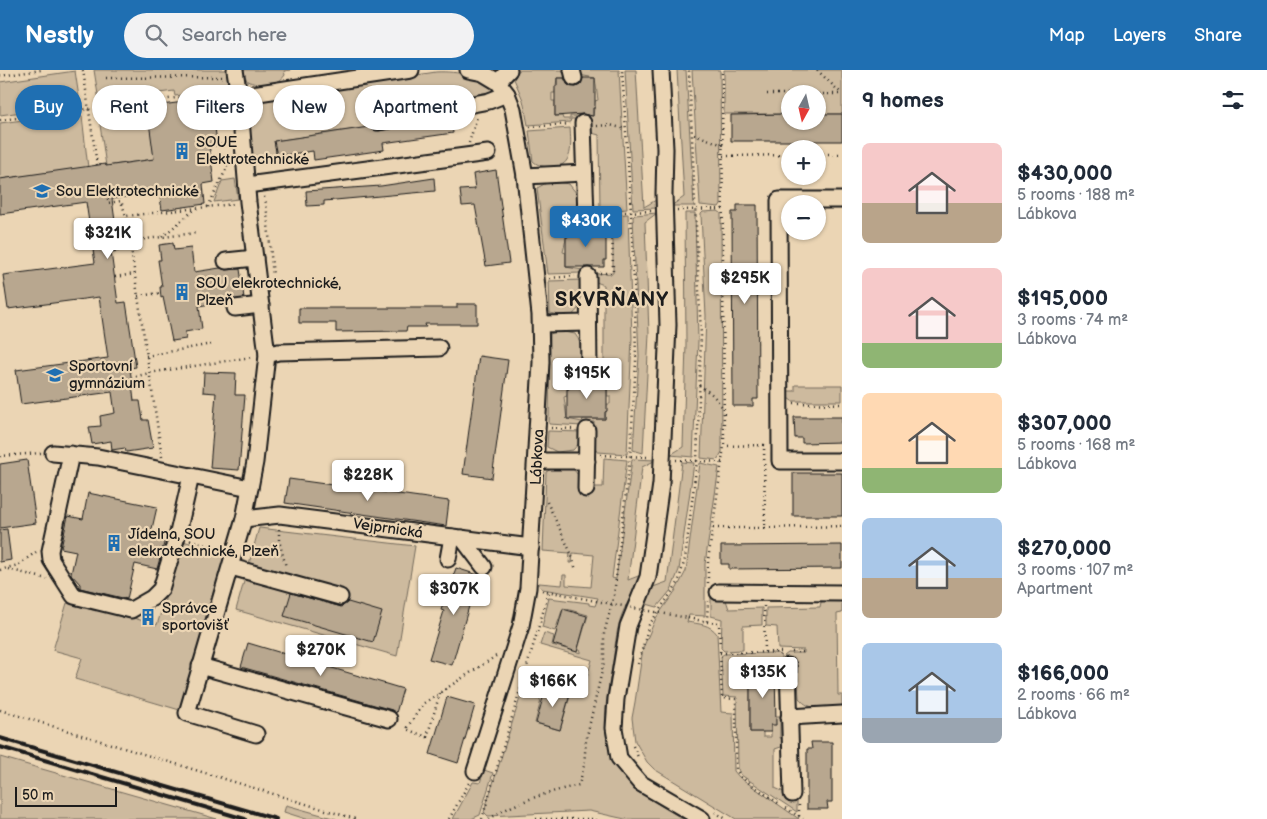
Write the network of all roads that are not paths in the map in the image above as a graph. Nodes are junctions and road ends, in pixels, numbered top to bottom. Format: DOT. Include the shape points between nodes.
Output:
graph roads {
  1 [pos="411,70"];
  2 [pos="468,70"];
  3 [pos="509,70"];
  4 [pos="652,70"];
  5 [pos="661,70"];
  6 [pos="502,88"];
  7 [pos="263,90"];
  8 [pos="476,103"];
  9 [pos="583,123"];
  10 [pos="240,130"];
  11 [pos="488,153"];
  12 [pos="584,172"];
  13 [pos="525,176"];
  14 [pos="247,185"];
  15 [pos="664,194"];
  16 [pos="842,200"];
  17 [pos="586,216"];
  18 [pos="255,258"];
  19 [pos="226,261"];
  20 [pos="588,276"];
  21 [pos="261,305"];
  22 [pos="235,308"];
  23 [pos="588,323"];
  24 [pos="541,324"];
  25 [pos="440,348"];
  26 [pos="262,356"];
  27 [pos="588,369"];
  28 [pos="587,430"];
  29 [pos="53,452"];
  30 [pos="71,454"];
  31 [pos="537,461"];
  32 [pos="587,461"];
  33 [pos="842,461"];
  34 [pos="190,476"];
  35 [pos="250,488"];
  36 [pos="586,489"];
  37 [pos="244,519"];
  38 [pos="457,538"];
  39 [pos="531,547"];
  40 [pos="448,559"];
  41 [pos="233,560"];
  42 [pos="484,567"];
  43 [pos="711,593"];
  44 [pos="842,593"];
  45 [pos="340,597"];
  46 [pos="200,666"];
  47 [pos="788,666"];
  48 [pos="842,714"];
  49 [pos="789,717"];
  50 [pos="389,719"];
  51 [pos="256,734"];
  52 [pos="475,771"];
  53 [pos="792,794"];
  54 [pos="706,814"];
  1 -- 7 [label="street"];
  2 -- 6 [label="street" via="483,73"];
  3 -- 6 [label="street"];
  4 -- 15 [label="street" via="656,151"];
  5 -- 15 [label="street"];
  6 -- 8 [label="street"];
  6 -- 13 [label="street, Lábkova" via="516,127"];
  9 -- 12 [label="street"];
  10 -- 14 [label="street"];
  11 -- 14 [label="street"];
  12 -- 13 [label="street"];
  12 -- 17 [label="street"];
  13 -- 24 [label="street, Lábkova"];
  14 -- 18 [label="street"];
  15 -- 54 [label="street" via="668,324 661,484 648,577 628,626 614,728 619,758 640,783"];
  16 -- 33 [label="street" via="779,200 780,461"];
  18 -- 19 [label="street"];
  18 -- 21 [label="street"];
  20 -- 23 [label="street"];
  21 -- 22 [label="street"];
  21 -- 26 [label="street"];
  23 -- 24 [label="street"];
  23 -- 27 [label="street"];
  24 -- 31 [label="street, Lábkova"];
  25 -- 26 [label="street" via="278,352"];
  26 -- 35 [label="street"];
  28 -- 32 [label="street"];
  29 -- 30 [label="street"];
  30 -- 34 [label="street"];
  30 -- 34 [label="street" via="50,551 51,560 74,596 131,610 161,589"];
  31 -- 32 [label="street"];
  31 -- 39 [label="street, Lábkova"];
  32 -- 36 [label="street"];
  34 -- 35 [label="street"];
  35 -- 37 [label="street"];
  37 -- 38 [label="street, Vejprnická" via="280,515"];
  37 -- 41 [label="street"];
  38 -- 39 [label="street, Vejprnická"];
  38 -- 40 [label="street"];
  38 -- 42 [label="street"];
  39 -- 52 [label="street, Lábkova" via="528,588 513,654"];
  41 -- 45 [label="street" via="291,583"];
  41 -- 46 [label="street"];
  43 -- 44 [label="street"];
  46 -- 50 [label="street"];
  46 -- 51 [label="street" via="187,713"];
  47 -- 49 [label="street"];
  48 -- 49 [label="street"];
  49 -- 53 [label="street"];
}
